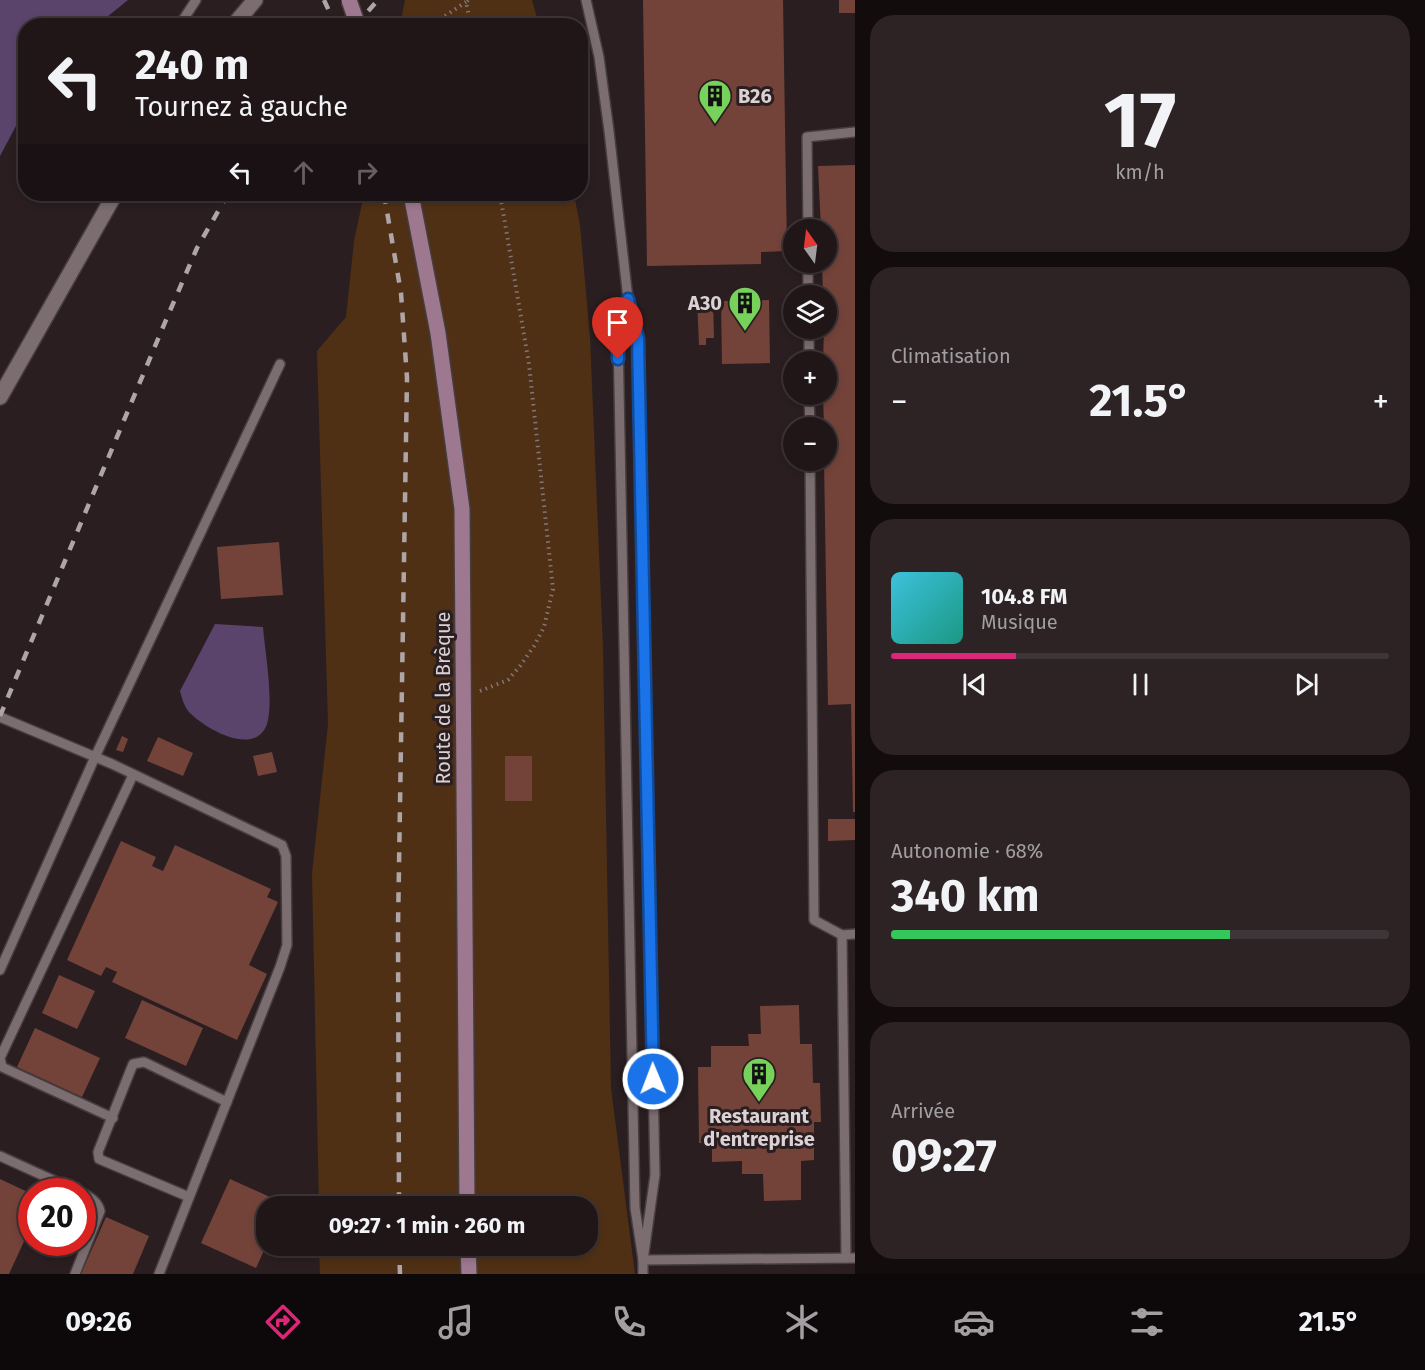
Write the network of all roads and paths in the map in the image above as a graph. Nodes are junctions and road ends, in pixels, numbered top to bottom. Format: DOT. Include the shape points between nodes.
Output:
graph roads {
  1 [pos="196,0"];
  2 [pos="255,0"];
  3 [pos="349,0"];
  4 [pos="586,0"];
  5 [pos="467,1"];
  6 [pos="184,18"];
  7 [pos="240,18"];
  8 [pos="355,18"];
  9 [pos="442,18"];
  10 [pos="470,18"];
  11 [pos="855,132"];
  12 [pos="111,201"];
  13 [pos="412,201"];
  14 [pos="501,201"];
  15 [pos="808,219"];
  16 [pos="628,299"];
  17 [pos="280,364"];
  18 [pos="0,397"];
  19 [pos="810,471"];
  20 [pos="479,680"];
  21 [pos="0,717"];
  22 [pos="95,757"];
  23 [pos="133,775"];
  24 [pos="855,934"];
  25 [pos="842,935"];
  26 [pos="0,970"];
  27 [pos="227,1102"];
  28 [pos="113,1118"];
  29 [pos="0,1156"];
  30 [pos="48,1178"];
  31 [pos="467,1196"];
  32 [pos="189,1197"];
  33 [pos="96,1203"];
  34 [pos="96,1221"];
  35 [pos="82,1256"];
  36 [pos="468,1256"];
  37 [pos="850,1258"];
  38 [pos="643,1260"];
  39 [pos="75,1274"];
  40 [pos="159,1274"];
  41 [pos="469,1274"];
  42 [pos="643,1274"];
  1 -- 6 [label="lane"];
  2 -- 7 [label="street"];
  3 -- 8 [label="main road, bridge"];
  4 -- 16 [label="lane" via="599,57"];
  5 -- 9 [label="path"];
  5 -- 10 [label="path"];
  11 -- 15 [label="lane" via="807,137"];
  12 -- 18 [label="street"];
  13 -- 31 [label="main road, Route de la Brèque" via="438,333 462,509"];
  14 -- 20 [label="path" via="529,364 553,589 544,627 520,666 508,680 480,691"];
  16 -- 38 [label="lane" via="618,336 635,1208"];
  16 -- 38 [label="lane" via="638,339 655,1175"];
  17 -- 22 [label="lane"];
  19 -- 25 [label="lane" via="814,920"];
  21 -- 22 [label="lane"];
  22 -- 23 [label="lane"];
  22 -- 26 [label="lane"];
  23 -- 27 [label="lane" via="282,845 286,856 287,945"];
  23 -- 28 [label="lane" via="0,1058 2,1066"];
  24 -- 25 [label="lane"];
  25 -- 37 [label="lane"];
  27 -- 28 [label="lane" via="144,1062 133,1064"];
  27 -- 32 [label="lane"];
  28 -- 32 [label="lane" via="98,1152 99,1159"];
  29 -- 30 [label="lane"];
  32 -- 40 [label="lane"];
  33 -- 34 [label="lane" via="100,1211"];
  35 -- 39 [label="lane"];
  36 -- 41 [label="main road"];
  37 -- 38 [label="lane"];
  38 -- 42 [label="lane"];
}
